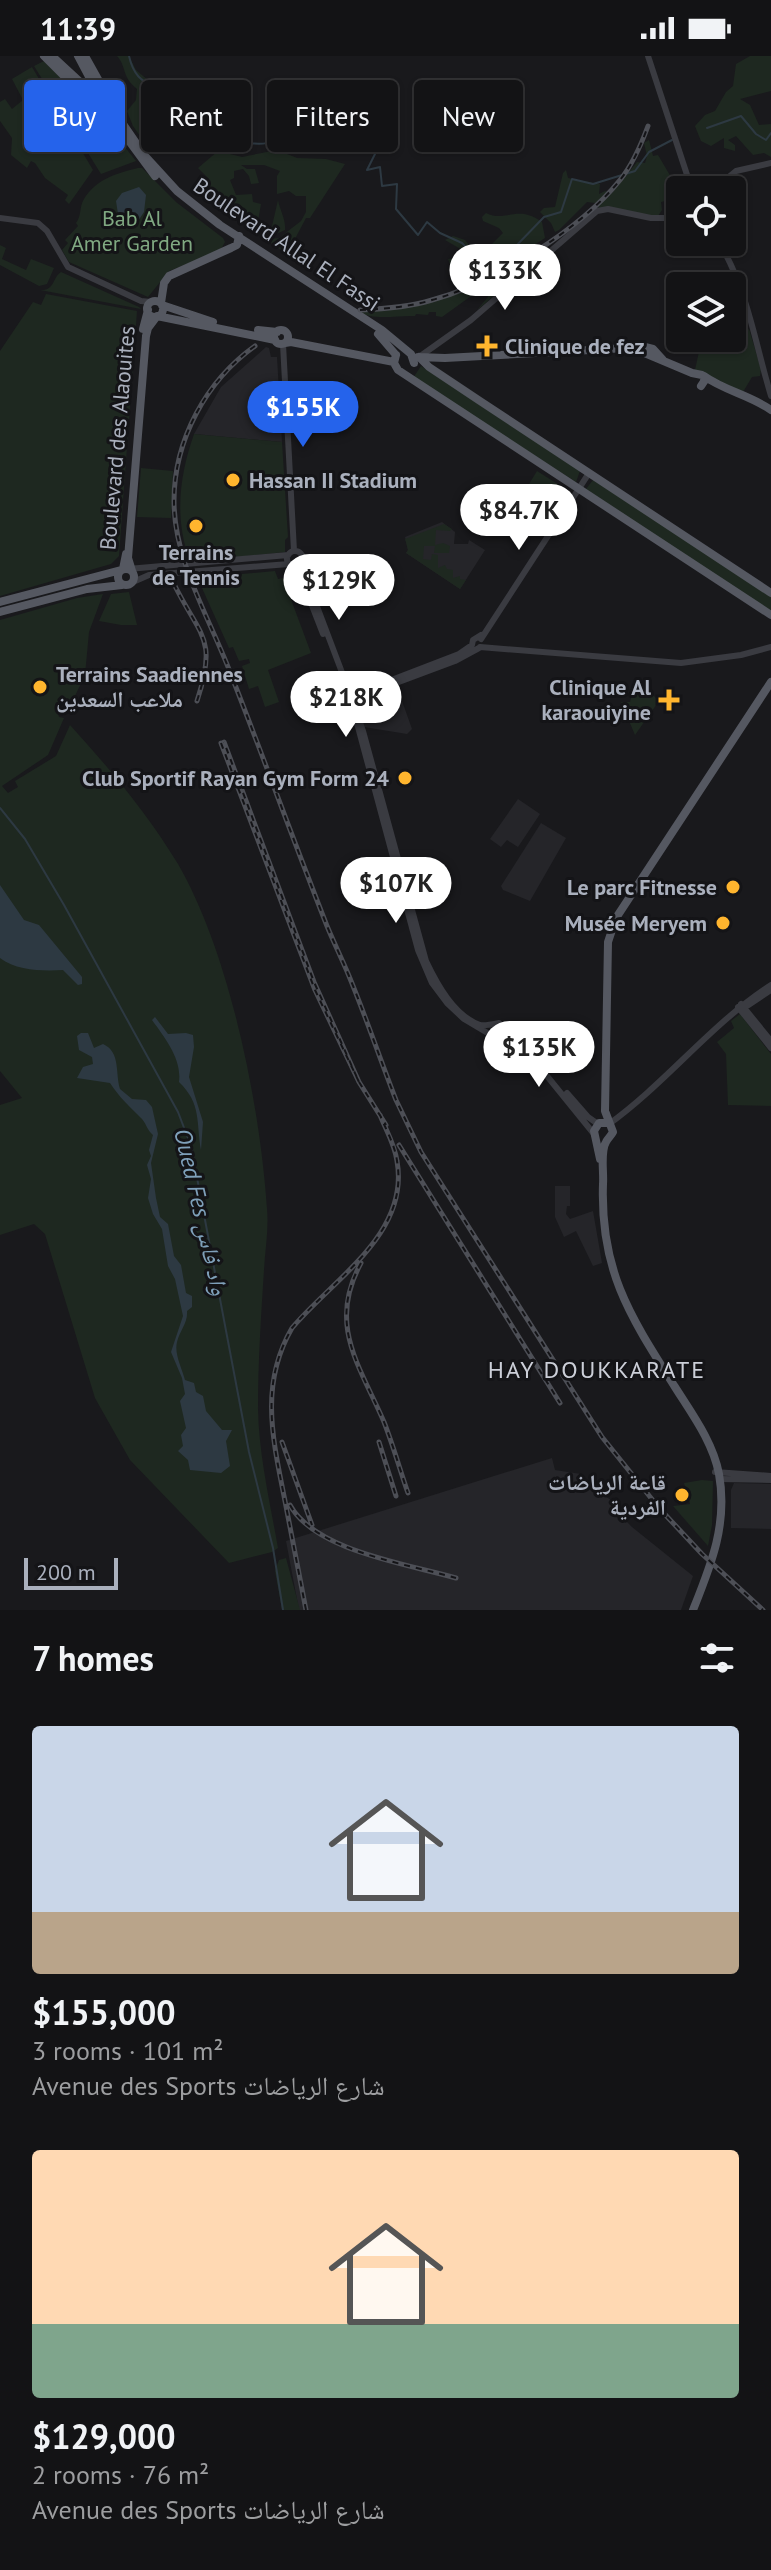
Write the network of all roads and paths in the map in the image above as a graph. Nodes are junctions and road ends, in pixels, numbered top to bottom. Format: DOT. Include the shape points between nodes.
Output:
graph roads {
  1 [pos="44,56"];
  2 [pos="52,56"];
  3 [pos="78,56"];
  4 [pos="85,56"];
  5 [pos="648,56"];
  6 [pos="87,72"];
  7 [pos="72,80"];
  8 [pos="90,80"];
  9 [pos="91,80"];
  10 [pos="125,130"];
  11 [pos="125,136"];
  12 [pos="771,163"];
  13 [pos="687,176"];
  14 [pos="730,176"];
  15 [pos="0,218"];
  16 [pos="666,218"];
  17 [pos="224,233"];
  18 [pos="237,239"];
  19 [pos="224,250"];
  20 [pos="727,256"];
  21 [pos="153,303"];
  22 [pos="157,316"];
  23 [pos="281,341"];
  24 [pos="416,356"];
  25 [pos="395,358"];
  26 [pos="445,358"];
  27 [pos="403,372"];
  28 [pos="443,375"];
  29 [pos="696,375"];
  30 [pos="716,385"];
  31 [pos="770,394"];
  32 [pos="746,397"];
  33 [pos="769,406"];
  34 [pos="589,473"];
  35 [pos="579,488"];
  36 [pos="291,553"];
  37 [pos="289,564"];
  38 [pos="299,565"];
  39 [pos="127,570"];
  40 [pos="133,582"];
  41 [pos="122,585"];
  42 [pos="771,593"];
  43 [pos="0,602"];
  44 [pos="0,612"];
  45 [pos="771,615"];
  46 [pos="480,642"];
  47 [pos="771,649"];
  48 [pos="771,673"];
  49 [pos="771,682"];
  50 [pos="352,697"];
  51 [pos="643,873"];
  52 [pos="771,988"];
  53 [pos="740,1009"];
  54 [pos="492,1025"];
  55 [pos="497,1036"];
  56 [pos="771,1041"];
  57 [pos="771,1048"];
  58 [pos="605,1125"];
  59 [pos="599,1138"];
  60 [pos="717,1475"];
  61 [pos="771,1478"];
  62 [pos="691,1610"];
  1 -- 7 [label="main road"];
  2 -- 7 [label="main road"];
  3 -- 6 [label="main road"];
  4 -- 9 [label="main road"];
  5 -- 13 [label="street"];
  6 -- 7 [label="main road" via="85,79"];
  6 -- 8 [label="main road"];
  10 -- 18 [label="main road, Boulevard Allal El Fassi" via="169,184"];
  11 -- 17 [label="main road, Boulevard Allal El Fassi" via="165,187"];
  12 -- 14 [label="street"];
  15 -- 21 [label="street" via="34,221 47,231 68,267"];
  16 -- 24 [label="street" via="613,209 593,213 471,320"];
  17 -- 18 [label="main road, Boulevard Allal El Fassi"];
  17 -- 19 [label="main road"];
  18 -- 19 [label="main road"];
  18 -- 24 [label="main road, Boulevard Allal El Fassi"];
  18 -- 25 [label="main road, Boulevard Allal El Fassi" via="380,336"];
  19 -- 21 [label="main road" via="169,276"];
  20 -- 31 [label="street" via="749,306"];
  21 -- 22 [label="main road, Boulevard des Alaouites" via="162,311"];
  21 -- 23 [label="main road"];
  21 -- 39 [label="main road, Boulevard des Alaouites" via="143,330"];
  22 -- 23 [label="main road"];
  22 -- 39 [label="main road, Boulevard des Alaouites" via="146,336"];
  23 -- 25 [label="main road"];
  23 -- 36 [label="street"];
  24 -- 25 [label="main road"];
  24 -- 26 [label="main road"];
  24 -- 27 [label="main road" via="411,370"];
  24 -- 28 [label="main road, Boulevard Allal El Fassi"];
  25 -- 27 [label="main road, Boulevard Allal El Fassi" via="396,368"];
  26 -- 28 [label="main road"];
  26 -- 29 [label="main road" via="648,353"];
  27 -- 35 [label="main road, Boulevard Allal El Fassi"];
  28 -- 34 [label="main road, Boulevard Allal El Fassi"];
  29 -- 30 [label="main road"];
  29 -- 30 [label="main road" via="694,384"];
  30 -- 32 [label="main road"];
  31 -- 32 [label="street"];
  32 -- 33 [label="main road"];
  34 -- 35 [label="street"];
  34 -- 42 [label="main road, Boulevard Allal El Fassi"];
  35 -- 45 [label="main road, Boulevard Allal El Fassi"];
  35 -- 46 [label="street"];
  36 -- 37 [label="street"];
  36 -- 38 [label="street" via="302,554"];
  36 -- 39 [label="street"];
  37 -- 38 [label="street"];
  37 -- 40 [label="street" via="149,575"];
  38 -- 50 [label="street"];
  39 -- 40 [label="main road"];
  39 -- 41 [label="main road" via="117,577"];
  39 -- 43 [label="main road"];
  40 -- 41 [label="main road"];
  41 -- 44 [label="main road"];
  46 -- 47 [label="street" via="681,663"];
  46 -- 50 [label="street"];
  48 -- 51 [label="main road"];
  49 -- 51 [label="main road"];
  50 -- 54 [label="street" via="426,961 443,992 464,1014"];
  50 -- 55 [label="street" via="424,965 447,1003"];
  51 -- 58 [label="main road" via="613,915 606,936"];
  52 -- 53 [label="street"];
  53 -- 56 [label="street"];
  53 -- 57 [label="street"];
  53 -- 58 [label="street"];
  54 -- 55 [label="street"];
  54 -- 55 [label="street" via="504,1029"];
  55 -- 58 [label="street" via="547,1071 588,1117"];
  55 -- 59 [label="street" via="555,1084"];
  58 -- 59 [label="main road"];
  58 -- 59 [label="main road"];
  59 -- 60 [label="main road" via="604,1155 603,1221 616,1282 634,1322 699,1424"];
  60 -- 61 [label="street"];
  60 -- 62 [label="main road" via="721,1527"];
}
